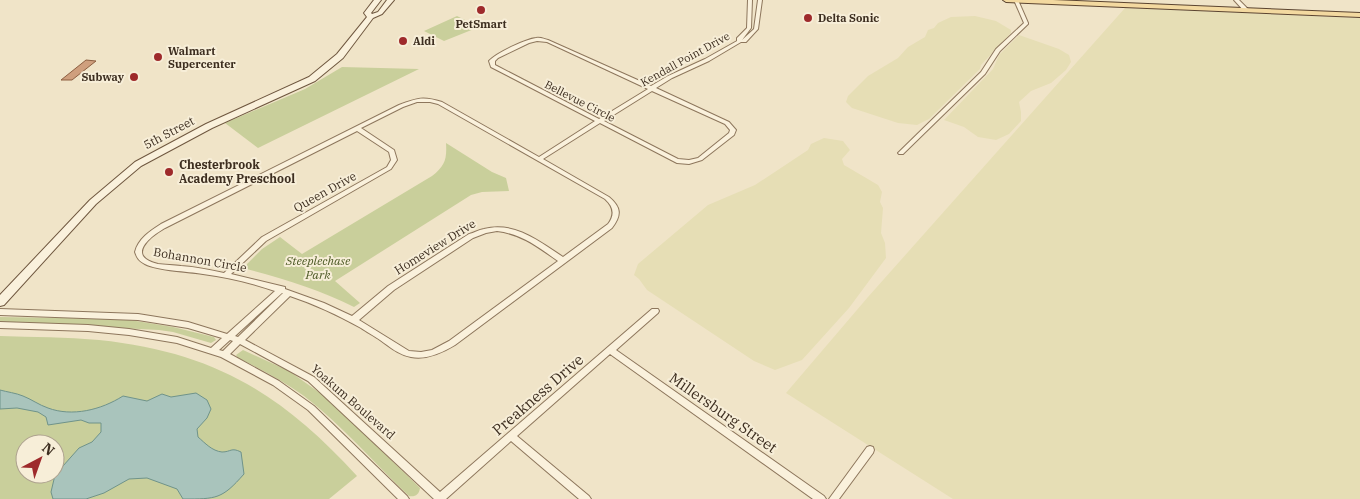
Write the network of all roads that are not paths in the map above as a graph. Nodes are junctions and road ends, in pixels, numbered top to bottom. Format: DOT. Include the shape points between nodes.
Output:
graph roads {
  1 [pos="378,0"];
  2 [pos="391,0"];
  3 [pos="750,0"];
  4 [pos="760,0"];
  5 [pos="1006,0"];
  6 [pos="1016,0"];
  7 [pos="1236,0"];
  8 [pos="1246,10"];
  9 [pos="1360,15"];
  10 [pos="371,17"];
  11 [pos="740,41"];
  12 [pos="652,88"];
  13 [pos="599,121"];
  14 [pos="357,128"];
  15 [pos="901,153"];
  16 [pos="539,159"];
  17 [pos="563,261"];
  18 [pos="227,274"];
  19 [pos="285,291"];
  20 [pos="0,302"];
  21 [pos="655,311"];
  22 [pos="0,312"];
  23 [pos="353,320"];
  24 [pos="0,326"];
  25 [pos="230,336"];
  26 [pos="239,340"];
  27 [pos="610,350"];
  28 [pos="214,351"];
  29 [pos="224,354"];
  30 [pos="511,436"];
  31 [pos="870,450"];
  32 [pos="404,499"];
  33 [pos="440,499"];
  34 [pos="586,499"];
  35 [pos="821,499"];
  36 [pos="834,499"];
  1 -- 10 [label="street, 5th Street" via="367,13"];
  2 -- 10 [label="street, 5th Street" via="380,13"];
  3 -- 11 [label="street, Kendall Point Drive" via="749,28 739,38"];
  4 -- 11 [label="street, Kendall Point Drive" via="756,29"];
  5 -- 6 [label="main road"];
  6 -- 8 [label="main road"];
  6 -- 15 [label="street" via="1026,22 998,50 983,73"];
  7 -- 8 [label="street"];
  8 -- 9 [label="main road"];
  10 -- 20 [label="street, 5th Street" via="340,56 312,79 209,126 138,164 94,202"];
  11 -- 12 [label="street, Kendall Point Drive"];
  12 -- 13 [label="street, Kendall Point Drive"];
  12 -- 13 [label="street, Bellevue Circle" via="727,123 733,130 730,137 700,159 683,162"];
  12 -- 13 [label="street, Bellevue Circle" via="544,40 527,42 492,61 498,70"];
  13 -- 16 [label="street, Kendall Point Drive"];
  14 -- 16 [label="street, Bohannon Circle" via="408,102 430,100"];
  14 -- 18 [label="street, Queen Drive" via="392,151 394,160 389,168 264,239"];
  14 -- 18 [label="street, Bohannon Circle" via="163,226 140,244 138,252 148,264"];
  16 -- 17 [label="street, Bohannon Circle" via="607,198 617,212 610,226"];
  17 -- 23 [label="street, Homeview Drive" via="510,229 484,230 391,288"];
  17 -- 23 [label="street, Bohannon Circle" via="452,343 436,351 415,355 403,352"];
  18 -- 19 [label="street, Bohannon Circle"];
  19 -- 23 [label="street, Bohannon Circle"];
  19 -- 25 [label="street"];
  19 -- 26 [label="street"];
  21 -- 27 [label="street, Preakness Drive"];
  22 -- 25 [label="street, Yoakum Boulevard" via="138,317"];
  24 -- 28 [label="street" via="129,332 177,340"];
  25 -- 26 [label="street, Yoakum Boulevard"];
  25 -- 28 [label="street"];
  26 -- 29 [label="street"];
  26 -- 33 [label="street, Yoakum Boulevard" via="311,379"];
  27 -- 30 [label="street, Preakness Drive"];
  27 -- 35 [label="street, Millersburg Street"];
  28 -- 29 [label="street"];
  29 -- 32 [label="street" via="276,383 311,408"];
  30 -- 33 [label="street, Preakness Drive"];
  30 -- 34 [label="street"];
  31 -- 36 [label="street"];
}
